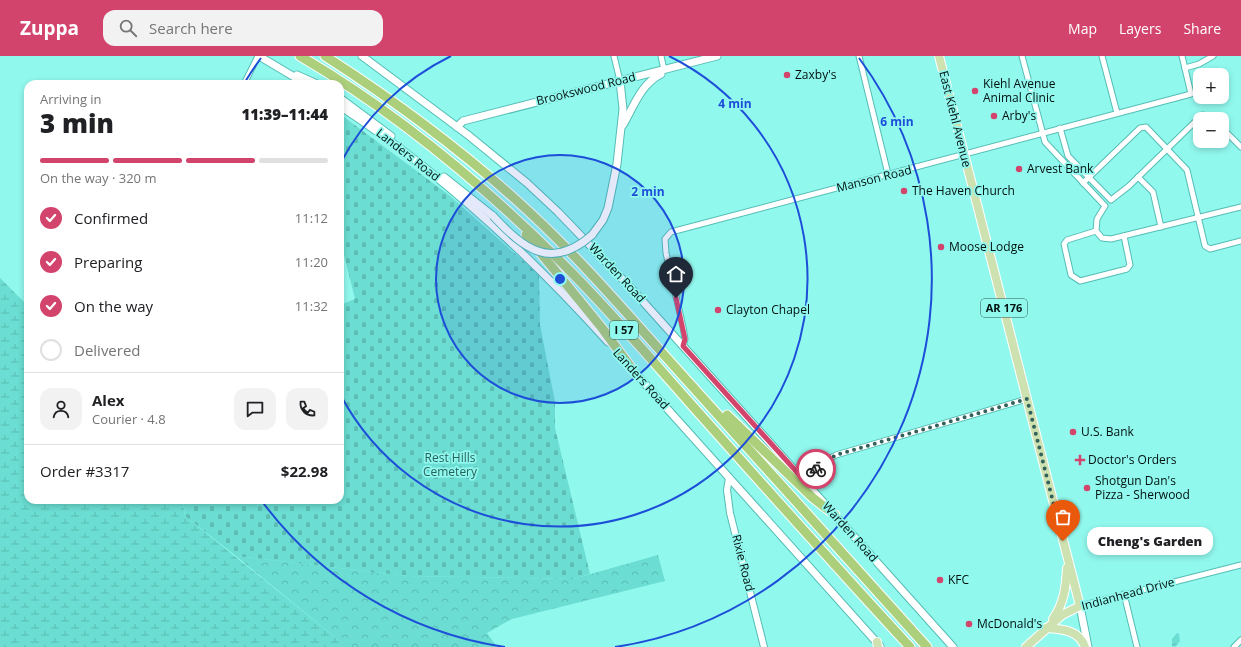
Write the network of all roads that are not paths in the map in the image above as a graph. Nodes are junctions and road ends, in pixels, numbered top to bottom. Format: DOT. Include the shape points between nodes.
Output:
graph roads {
  1 [pos="258,56"];
  2 [pos="300,56"];
  3 [pos="325,56"];
  4 [pos="362,56"];
  5 [pos="614,56"];
  6 [pos="661,56"];
  7 [pos="717,56"];
  8 [pos="859,56"];
  9 [pos="939,56"];
  10 [pos="1022,56"];
  11 [pos="1102,56"];
  12 [pos="1182,56"];
  13 [pos="1213,56"];
  14 [pos="676,67"];
  15 [pos="1185,68"];
  16 [pos="284,70"];
  17 [pos="664,70"];
  18 [pos="246,80"];
  19 [pos="300,80"];
  20 [pos="310,80"];
  21 [pos="338,80"];
  22 [pos="620,81"];
  23 [pos="344,84"];
  24 [pos="344,101"];
  25 [pos="344,109"];
  26 [pos="1117,113"];
  27 [pos="1193,124"];
  28 [pos="457,126"];
  29 [pos="622,127"];
  30 [pos="1060,128"];
  31 [pos="1042,133"];
  32 [pos="1229,135"];
  33 [pos="1241,147"];
  34 [pos="1168,148"];
  35 [pos="1065,149"];
  36 [pos="964,154"];
  37 [pos="1056,154"];
  38 [pos="1072,160"];
  39 [pos="1066,165"];
  40 [pos="888,174"];
  41 [pos="1089,177"];
  42 [pos="1138,177"];
  43 [pos="1083,183"];
  44 [pos="1111,200"];
  45 [pos="1105,206"];
  46 [pos="1241,207"];
  47 [pos="1199,218"];
  48 [pos="519,221"];
  49 [pos="1161,227"];
  50 [pos="1096,232"];
  51 [pos="1124,236"];
  52 [pos="1241,241"];
  53 [pos="683,346"];
  54 [pos="632,369"];
  55 [pos="687,378"];
  56 [pos="1027,399"];
  57 [pos="729,478"];
  58 [pos="804,480"];
  59 [pos="834,514"];
  60 [pos="1067,561"];
  61 [pos="1241,565"];
  62 [pos="1124,594"];
  63 [pos="1080,606"];
  64 [pos="1046,628"];
  65 [pos="1241,640"];
  66 [pos="879,645"];
  67 [pos="764,647"];
  68 [pos="910,647"];
  69 [pos="927,647"];
  70 [pos="954,647"];
  71 [pos="1026,647"];
  72 [pos="1086,647"];
  73 [pos="1137,647"];
  74 [pos="1234,647"];
  1 -- 16 [label="main road"];
  1 -- 18 [label="street"];
  2 -- 21 [label="highway, I 57"];
  3 -- 55 [label="highway, I 57" via="410,114 515,199 577,259"];
  4 -- 28 [label="main road, Warden Road"];
  5 -- 22 [label="street"];
  6 -- 17 [label="street"];
  7 -- 14 [label="main road, Brookswood Road"];
  8 -- 40 [label="street"];
  9 -- 36 [label="main road, East Kiehl Avenue / AR 176"];
  10 -- 31 [label="street"];
  11 -- 26 [label="street"];
  12 -- 15 [label="street"];
  13 -- 15 [label="street"];
  14 -- 17 [label="main road, Brookswood Road"];
  14 -- 29 [label="main road" via="654,77 643,88"];
  15 -- 26 [label="street, Manson Road" via="1191,94"];
  16 -- 19 [label="main road"];
  16 -- 20 [label="main road"];
  17 -- 22 [label="main road, Brookswood Road"];
  22 -- 28 [label="main road, Brookswood Road" via="463,121"];
  22 -- 29 [label="main road"];
  23 -- 48 [label="highway, I 57" via="414,133"];
  24 -- 29 [label="main road, bridge" via="493,216 514,238 528,248 545,253 561,252 581,245 603,220 608,208"];
  25 -- 54 [label="main road, Landers Road" via="399,147 490,223 539,268"];
  26 -- 30 [label="street, Manson Road"];
  27 -- 34 [label="street"];
  28 -- 53 [label="main road, Warden Road" via="558,212"];
  30 -- 31 [label="street, Manson Road"];
  30 -- 35 [label="street"];
  31 -- 36 [label="street, Manson Road"];
  31 -- 37 [label="street" via="1045,142"];
  32 -- 33 [label="street"];
  34 -- 41 [label="street" via="1146,127 1140,128"];
  34 -- 42 [label="street"];
  34 -- 47 [label="street" via="1187,170"];
  35 -- 37 [label="street"];
  35 -- 38 [label="street"];
  36 -- 40 [label="street, Manson Road"];
  36 -- 56 [label="main road, East Kiehl Avenue / AR 176"];
  37 -- 39 [label="street"];
  38 -- 39 [label="street"];
  38 -- 41 [label="street"];
  39 -- 43 [label="street"];
  40 -- 53 [label="street, Manson Road" via="671,232 665,239 665,248 683,327"];
  41 -- 43 [label="street"];
  41 -- 44 [label="street"];
  42 -- 44 [label="street"];
  42 -- 49 [label="street" via="1153,192"];
  43 -- 45 [label="street"];
  44 -- 45 [label="street"];
  45 -- 50 [label="street" via="1097,219"];
  46 -- 47 [label="street"];
  47 -- 49 [label="street"];
  47 -- 52 [label="street" via="1205,246 1210,249"];
  48 -- 54 [label="highway" via="527,237"];
  48 -- 68 [label="highway, I 57" via="598,301"];
  49 -- 51 [label="street"];
  50 -- 51 [label="street" via="1102,238"];
  50 -- 51 [label="street" via="1067,240 1064,244 1071,275 1080,281 1127,269 1130,266"];
  53 -- 58 [label="main road, Warden Road"];
  54 -- 57 [label="main road, Landers Road"];
  55 -- 59 [label="highway" via="813,498"];
  55 -- 69 [label="highway, I 57"];
  56 -- 58 [label="street" via="836,455 822,463"];
  56 -- 60 [label="main road, East Kiehl Avenue / AR 176"];
  57 -- 66 [label="main road, Landers Road"];
  57 -- 67 [label="street, Rixie Road" via="727,490 730,513"];
  58 -- 59 [label="main road, Warden Road"];
  59 -- 70 [label="main road, Warden Road"];
  60 -- 63 [label="main road, East Kiehl Avenue / AR 176"];
  60 -- 64 [label="main road" via="1066,582 1060,608"];
  61 -- 62 [label="street, Indianhead Drive"];
  62 -- 63 [label="street, Indianhead Drive"];
  62 -- 73 [label="street"];
  63 -- 64 [label="main road, Indianhead Drive" via="1062,615"];
  63 -- 72 [label="main road, East Kiehl Avenue"];
  64 -- 71 [label="main road, Indianhead Drive"];
  64 -- 72 [label="main road" via="1068,629 1078,636"];
  65 -- 74 [label="street"];
}
